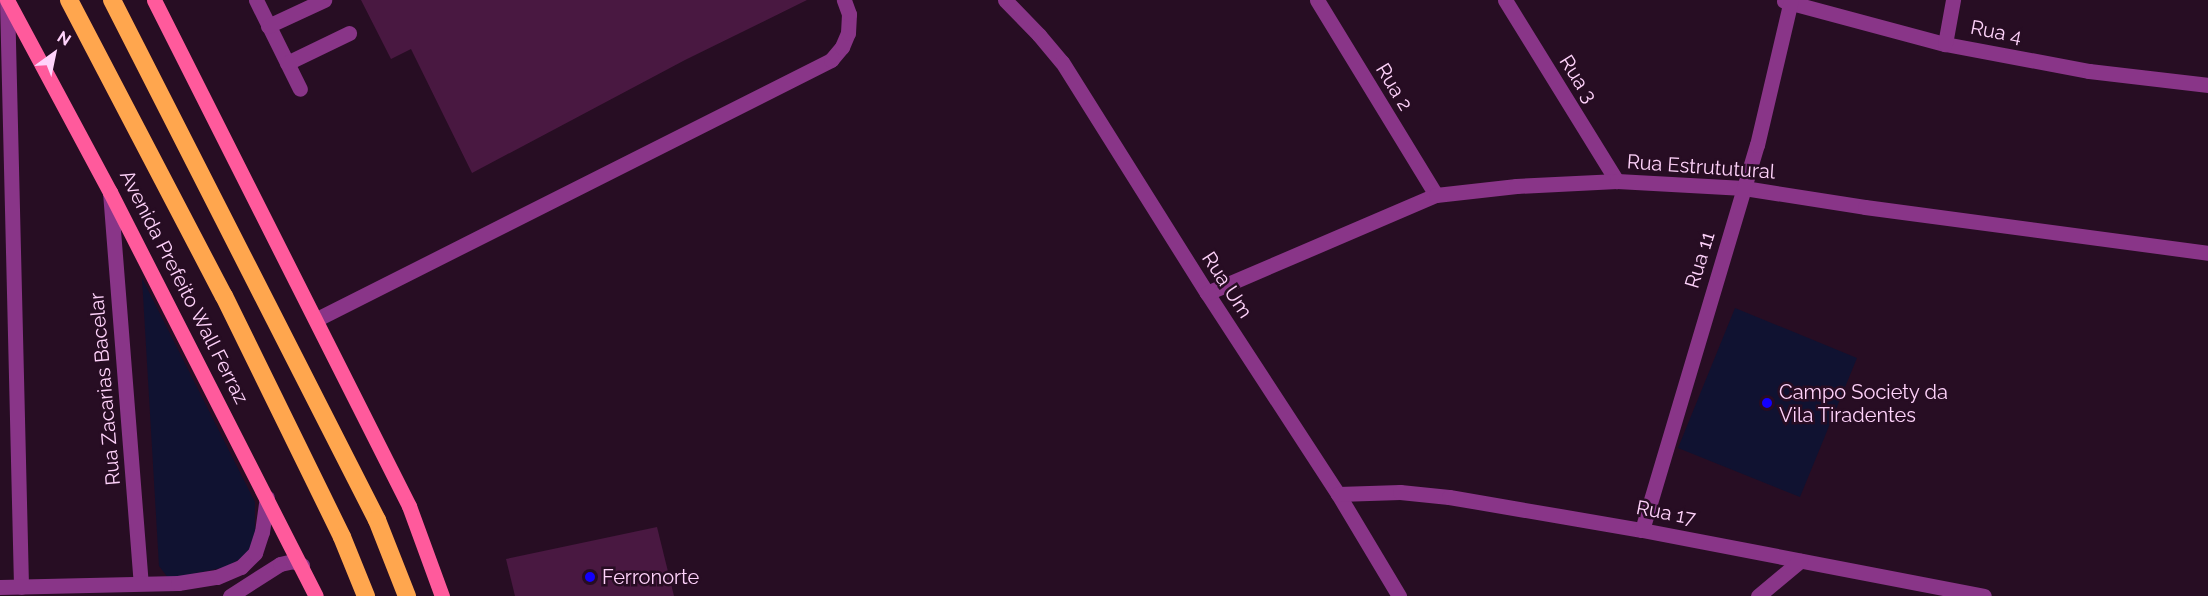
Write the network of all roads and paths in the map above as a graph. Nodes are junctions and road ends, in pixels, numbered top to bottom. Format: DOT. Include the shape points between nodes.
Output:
graph roads {
  1 [pos="7,0"];
  2 [pos="69,0"];
  3 [pos="112,0"];
  4 [pos="154,0"];
  5 [pos="256,0"];
  6 [pos="324,0"];
  7 [pos="844,0"];
  8 [pos="1317,0"];
  9 [pos="1504,0"];
  10 [pos="1953,0"];
  11 [pos="1012,1"];
  12 [pos="1788,1"];
  13 [pos="268,26"];
  14 [pos="349,33"];
  15 [pos="1945,44"];
  16 [pos="287,63"];
  17 [pos="2208,85"];
  18 [pos="300,89"];
  19 [pos="1617,181"];
  20 [pos="1744,188"];
  21 [pos="110,192"];
  22 [pos="1436,195"];
  23 [pos="2208,253"];
  24 [pos="1207,293"];
  25 [pos="317,319"];
  26 [pos="1338,494"];
  27 [pos="267,497"];
  28 [pos="1642,530"];
  29 [pos="1800,561"];
  30 [pos="302,565"];
  31 [pos="141,582"];
  32 [pos="0,587"];
  33 [pos="21,587"];
  34 [pos="180,590"];
  35 [pos="230,596"];
  36 [pos="316,596"];
  37 [pos="366,596"];
  38 [pos="407,596"];
  39 [pos="442,596"];
  40 [pos="1399,596"];
  41 [pos="1758,596"];
  42 [pos="1984,596"];
  1 -- 21 [label="main road, Avenida Prefeito Wall Ferraz"];
  1 -- 33 [label="street"];
  2 -- 37 [label="highway, Avenida Prefeito Wall Ferraz" via="229,307 342,537"];
  3 -- 38 [label="highway" via="377,520"];
  4 -- 25 [label="main road"];
  5 -- 13 [label="street"];
  6 -- 13 [label="street"];
  7 -- 25 [label="street" via="849,14 848,33 831,60"];
  8 -- 22 [label="street, Rua 2"];
  9 -- 19 [label="street, Rua 3"];
  10 -- 15 [label="street"];
  11 -- 24 [label="street, Rua Um" via="1062,62"];
  12 -- 15 [label="street, Rua 4"];
  12 -- 20 [label="street, Rua 11" via="1771,92"];
  13 -- 16 [label="street"];
  14 -- 16 [label="street"];
  15 -- 17 [label="street, Rua 4" via="2090,71"];
  16 -- 18 [label="street"];
  19 -- 20 [label="street, Rua Estrututural"];
  19 -- 22 [label="street, Rua Estrututural"];
  20 -- 23 [label="street, Rua Estrututural"];
  20 -- 28 [label="street, Rua 11"];
  21 -- 27 [label="main road, Avenida Prefeito Wall Ferraz"];
  21 -- 31 [label="street, Rua Zacarias Bacelar"];
  22 -- 24 [label="street, Rua Estrututural"];
  24 -- 26 [label="street, Rua Um"];
  25 -- 39 [label="main road" via="409,506"];
  26 -- 28 [label="street, Rua 17" via="1400,492 1449,497"];
  26 -- 40 [label="street, Rua Um"];
  27 -- 30 [label="main road, Avenida Prefeito Wall Ferraz"];
  27 -- 34 [label="street" via="255,553 241,567"];
  28 -- 29 [label="street, Rua 17"];
  29 -- 41 [label="street"];
  29 -- 42 [label="street, Rua 17"];
  30 -- 35 [label="street" via="293,561 280,564"];
  30 -- 36 [label="main road, Avenida Prefeito Wall Ferraz"];
  31 -- 33 [label="street"];
  31 -- 34 [label="street"];
  32 -- 33 [label="street"];
}
